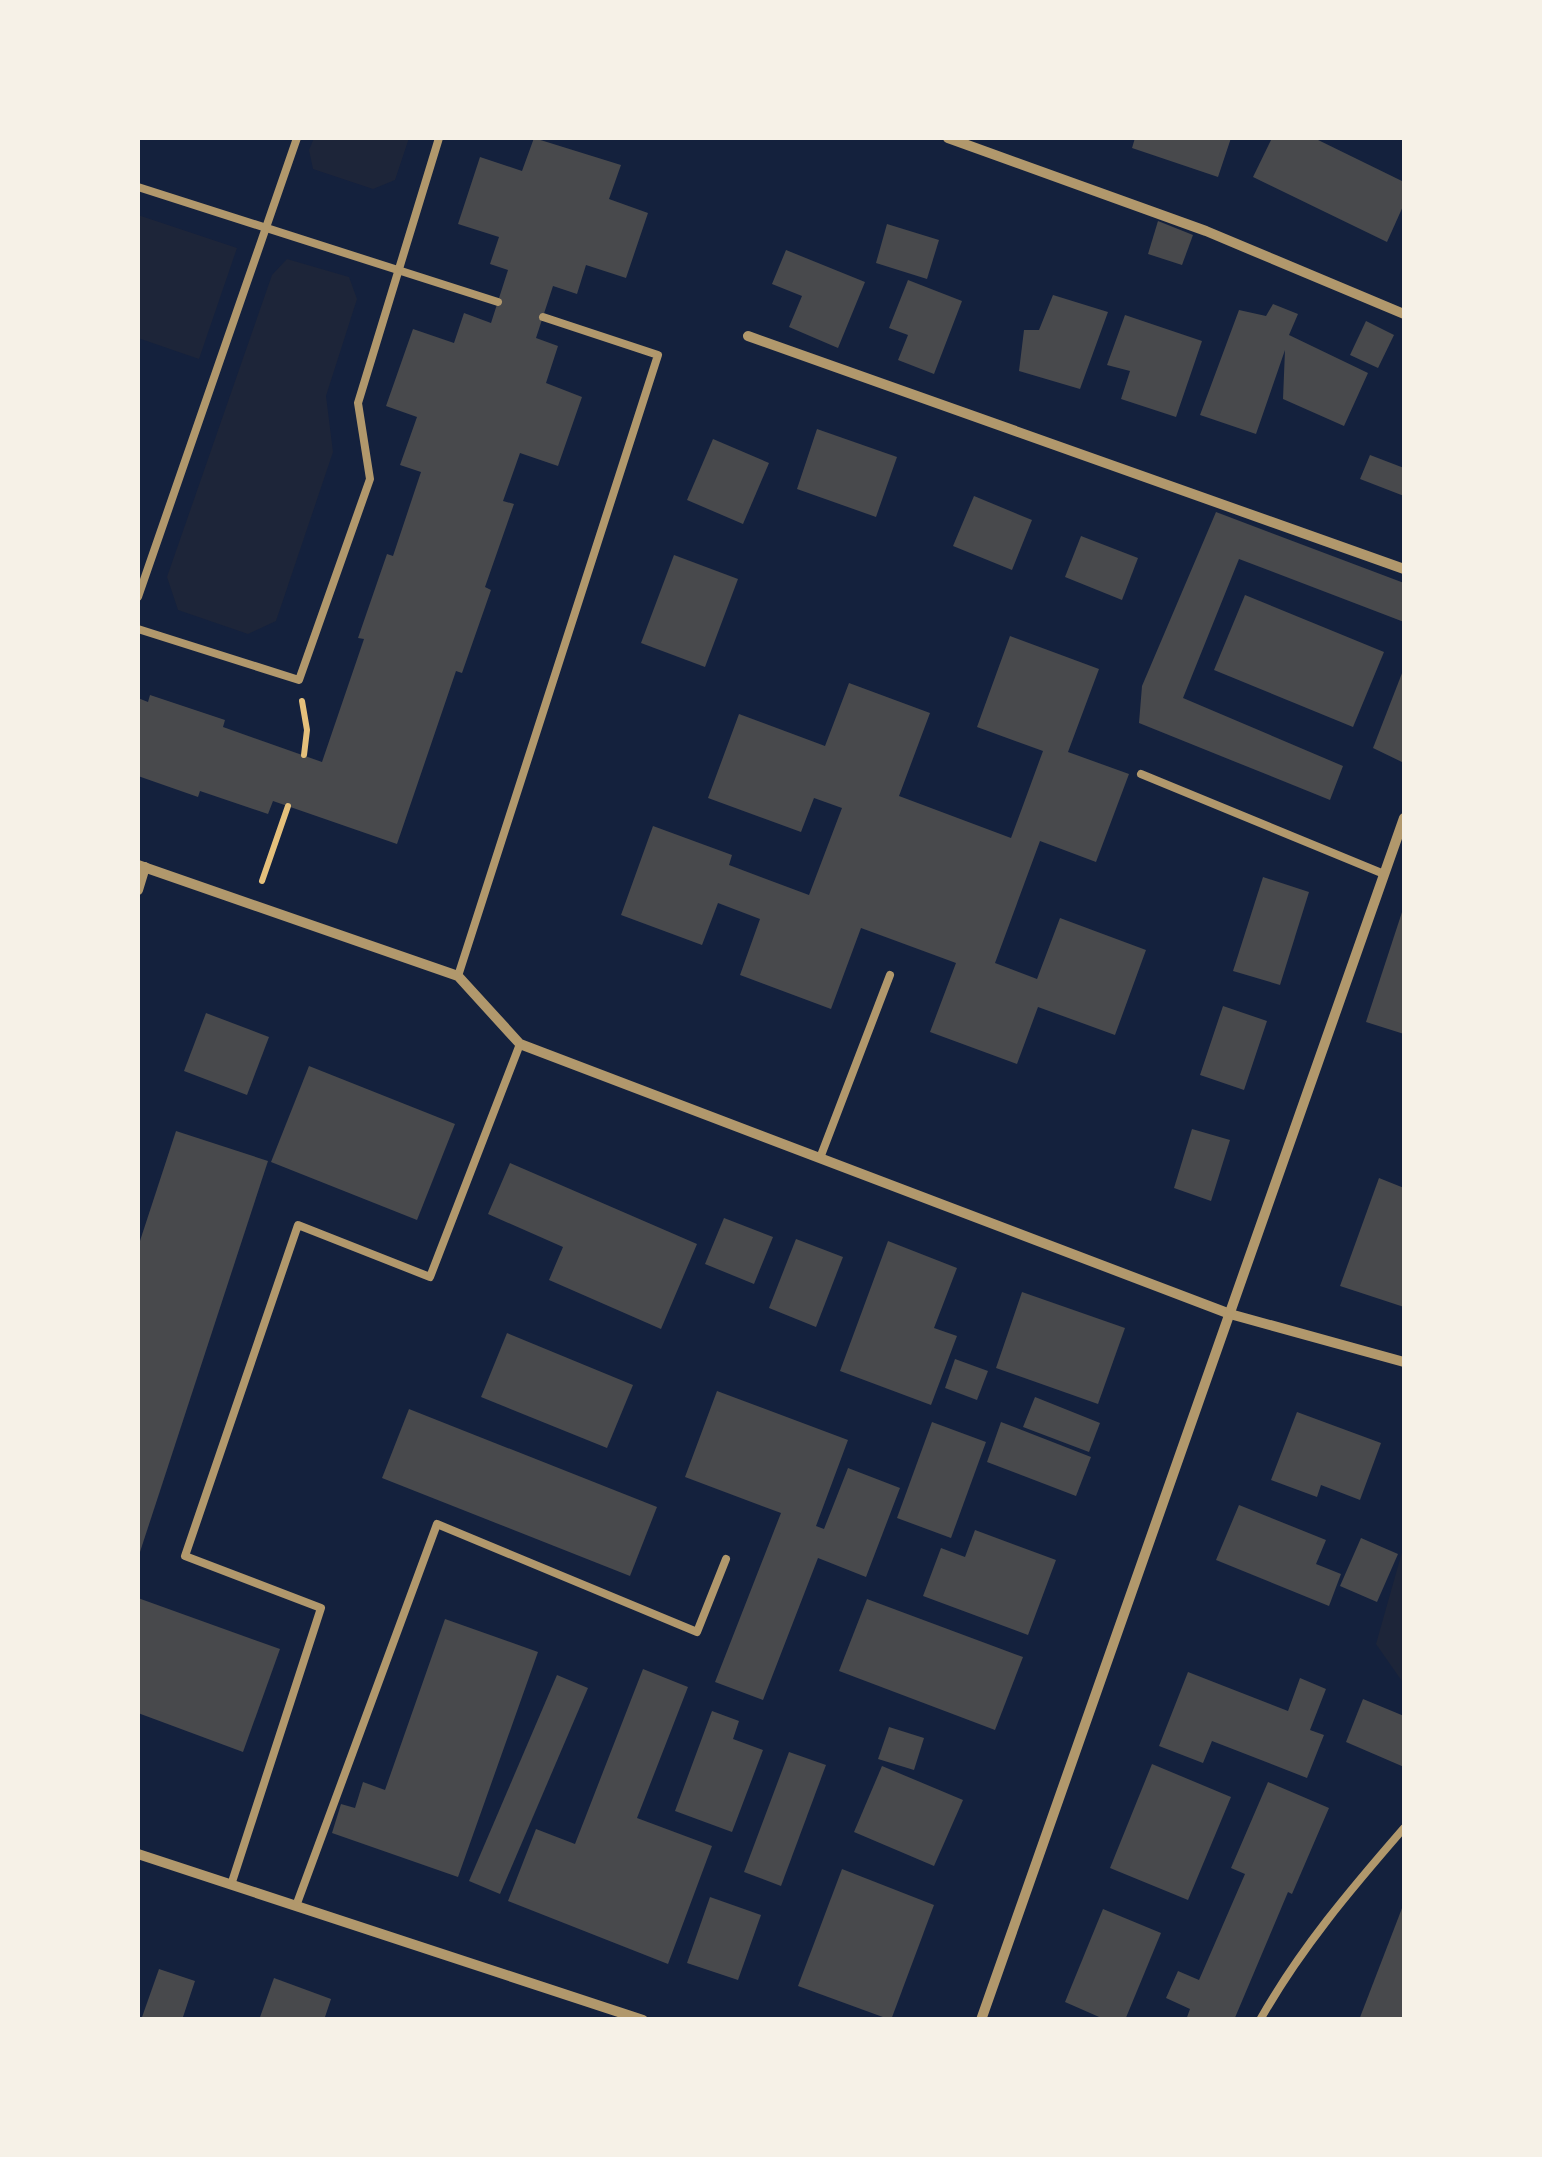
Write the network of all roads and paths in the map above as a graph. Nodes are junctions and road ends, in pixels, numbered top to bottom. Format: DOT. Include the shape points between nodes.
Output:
graph roads {
  1 [pos="298,138"];
  2 [pos="439,138"];
  3 [pos="948,138"];
  4 [pos="138,187"];
  5 [pos="268,230"];
  6 [pos="398,270"];
  7 [pos="498,302"];
  8 [pos="1404,314"];
  9 [pos="543,317"];
  10 [pos="748,336"];
  11 [pos="1404,569"];
  12 [pos="138,597"];
  13 [pos="138,629"];
  14 [pos="299,680"];
  15 [pos="304,755"];
  16 [pos="1141,774"];
  17 [pos="288,806"];
  18 [pos="1404,818"];
  19 [pos="141,866"];
  20 [pos="1384,874"];
  21 [pos="138,890"];
  22 [pos="254,905"];
  23 [pos="890,975"];
  24 [pos="458,976"];
  25 [pos="520,1044"];
  26 [pos="820,1158"];
  27 [pos="1230,1314"];
  28 [pos="1404,1362"];
  29 [pos="726,1558"];
  30 [pos="1404,1828"];
  31 [pos="138,1854"];
  32 [pos="231,1885"];
  33 [pos="296,1906"];
  34 [pos="643,2020"];
  35 [pos="981,2020"];
  36 [pos="1260,2020"];
  1 -- 5 [label="lane"];
  2 -- 6 [label="lane"];
  3 -- 8 [label="street" via="1206,231"];
  4 -- 5 [label="lane"];
  5 -- 6 [label="lane"];
  5 -- 12 [label="lane"];
  6 -- 7 [label="lane"];
  6 -- 14 [label="lane" via="358,403 370,479"];
  9 -- 24 [label="lane" via="658,355"];
  10 -- 11 [label="street"];
  13 -- 14 [label="lane"];
  14 -- 15 [label="path"];
  16 -- 20 [label="lane"];
  17 -- 22 [label="path"];
  18 -- 20 [label="street"];
  19 -- 21 [label="street"];
  19 -- 22 [label="street"];
  20 -- 27 [label="street"];
  22 -- 24 [label="street"];
  23 -- 26 [label="lane"];
  24 -- 25 [label="street"];
  25 -- 26 [label="street"];
  25 -- 32 [label="lane" via="430,1277 298,1225 185,1556 321,1608"];
  26 -- 27 [label="street"];
  27 -- 28 [label="street"];
  27 -- 35 [label="street"];
  29 -- 33 [label="lane" via="697,1632 437,1524"];
  30 -- 36 [label="lane" via="1345,1895"];
  31 -- 32 [label="street"];
  32 -- 33 [label="street"];
  33 -- 34 [label="street"];
}
